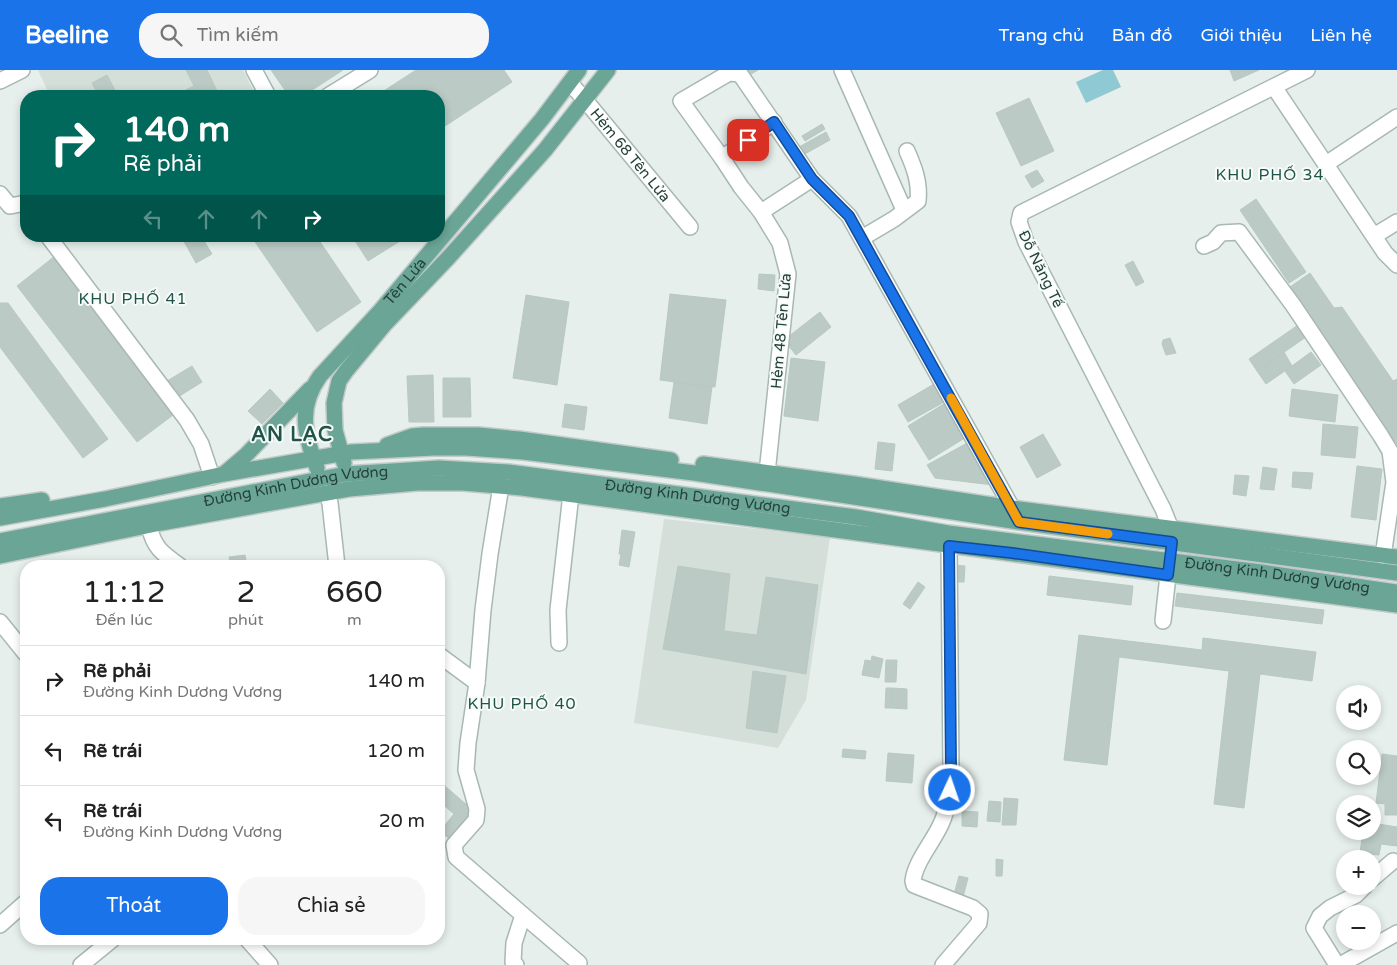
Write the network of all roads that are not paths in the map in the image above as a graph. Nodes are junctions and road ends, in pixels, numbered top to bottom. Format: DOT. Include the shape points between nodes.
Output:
graph roads {
  1 [pos="22,70"];
  2 [pos="254,70"];
  3 [pos="370,70"];
  4 [pos="579,70"];
  5 [pos="608,70"];
  6 [pos="842,70"];
  7 [pos="1307,70"];
  8 [pos="0,81"];
  9 [pos="570,83"];
  10 [pos="1274,87"];
  11 [pos="265,90"];
  12 [pos="338,90"];
  13 [pos="585,100"];
  14 [pos="1397,117"];
  15 [pos="774,122"];
  16 [pos="907,151"];
  17 [pos="722,158"];
  18 [pos="1326,164"];
  19 [pos="812,179"];
  20 [pos="1,198"];
  21 [pos="20,205"];
  22 [pos="904,210"];
  23 [pos="761,212"];
  24 [pos="1397,222"];
  25 [pos="690,227"];
  26 [pos="445,234"];
  27 [pos="1374,236"];
  28 [pos="862,238"];
  29 [pos="53,242"];
  30 [pos="438,242"];
  31 [pos="1204,246"];
  32 [pos="1394,262"];
  33 [pos="313,386"];
  34 [pos="342,454"];
  35 [pos="314,458"];
  36 [pos="695,468"];
  37 [pos="218,476"];
  38 [pos="767,479"];
  39 [pos="347,482"];
  40 [pos="324,485"];
  41 [pos="501,486"];
  42 [pos="142,491"];
  43 [pos="571,494"];
  44 [pos="105,500"];
  45 [pos="689,503"];
  46 [pos="74,504"];
  47 [pos="0,506"];
  48 [pos="1016,515"];
  49 [pos="0,518"];
  50 [pos="147,519"];
  51 [pos="114,526"];
  52 [pos="1172,535"];
  53 [pos="0,541"];
  54 [pos="949,546"];
  55 [pos="1044,551"];
  56 [pos="0,556"];
  57 [pos="1390,556"];
  58 [pos="172,560"];
  59 [pos="336,560"];
  60 [pos="1169,568"];
  61 [pos="1376,570"];
  62 [pos="1397,573"];
  63 [pos="1397,592"];
  64 [pos="1364,594"];
  65 [pos="1397,605"];
  66 [pos="1163,621"];
  67 [pos="0,622"];
  68 [pos="560,643"];
  69 [pos="20,647"];
  70 [pos="445,659"];
  71 [pos="477,683"];
  72 [pos="1394,861"];
  73 [pos="1381,872"];
  74 [pos="1354,895"];
  75 [pos="20,907"];
  76 [pos="523,915"];
  77 [pos="0,925"];
  78 [pos="1397,933"];
  79 [pos="106,945"];
  80 [pos="252,945"];
  81 [pos="579,963"];
  82 [pos="81,965"];
  83 [pos="270,965"];
  84 [pos="516,965"];
  85 [pos="943,965"];
  86 [pos="1338,965"];
  1 -- 8 [label="street"];
  2 -- 11 [label="street"];
  3 -- 12 [label="street"];
  4 -- 9 [label="main road, Tên Lửa"];
  5 -- 13 [label="main road, Tên Lửa"];
  6 -- 22 [label="street"];
  7 -- 10 [label="street, Đỗ Năng Tế"];
  9 -- 13 [label="street, Hẻm 68 Tên Lửa"];
  9 -- 26 [label="main road, Tên Lửa"];
  10 -- 18 [label="street"];
  10 -- 52 [label="street, Đỗ Năng Tế" via="1021,213 1019,222 1026,242 1163,509"];
  13 -- 25 [label="street, Hẻm 68 Tên Lửa"];
  13 -- 34 [label="main road, Tên Lửa" via="545,150 385,324 339,381 334,403 335,430"];
  14 -- 18 [label="street"];
  15 -- 17 [label="street"];
  15 -- 17 [label="street, Hẻm 48 Tên Lửa" via="740,74 728,73 681,101"];
  15 -- 19 [label="street"];
  16 -- 22 [label="street" via="919,190 918,201"];
  17 -- 23 [label="street, Hẻm 48 Tên Lửa"];
  18 -- 27 [label="street"];
  19 -- 23 [label="street"];
  19 -- 28 [label="street" via="849,216"];
  20 -- 21 [label="street" via="10,206"];
  22 -- 28 [label="street"];
  23 -- 38 [label="street, Hẻm 48 Tên Lửa" via="780,243 788,274"];
  24 -- 27 [label="street"];
  27 -- 32 [label="street"];
  28 -- 48 [label="street"];
  29 -- 37 [label="street" via="187,420"];
  30 -- 33 [label="main road, Tên Lửa"];
  31 -- 57 [label="street" via="1221,233 1239,232 1293,305 1390,451 1394,482"];
  33 -- 35 [label="main road, Tên Lửa" via="305,412 307,436"];
  33 -- 37 [label="main road" via="246,456"];
  34 -- 35 [label="main road, Đường Kinh Dương Vương"];
  34 -- 36 [label="main road, Đường Kinh Dương Vương" via="434,448 495,450"];
  34 -- 39 [label="main road, Tên Lửa"];
  35 -- 37 [label="main road, Đường Kinh Dương Vương"];
  35 -- 40 [label="main road, Tên Lửa"];
  36 -- 38 [label="main road, Đường Kinh Dương Vương"];
  36 -- 45 [label="main road"];
  37 -- 42 [label="main road, Đường Kinh Dương Vương"];
  38 -- 48 [label="main road, Đường Kinh Dương Vương"];
  39 -- 40 [label="main road, Đường Kinh Dương Vương"];
  39 -- 41 [label="main road, Đường Kinh Dương Vương"];
  39 -- 45 [label="main road, Đường Kinh Dương Vương" via="409,469 486,470"];
  40 -- 50 [label="main road, Đường Kinh Dương Vương"];
  40 -- 59 [label="street" via="330,503"];
  41 -- 43 [label="main road, Đường Kinh Dương Vương"];
  41 -- 71 [label="street" via="483,610"];
  42 -- 44 [label="main road, Đường Kinh Dương Vương"];
  42 -- 50 [label="main road"];
  43 -- 45 [label="main road, Đường Kinh Dương Vương"];
  43 -- 68 [label="street" via="558,610"];
  44 -- 46 [label="main road, Đường Kinh Dương Vương"];
  44 -- 51 [label="main road"];
  45 -- 54 [label="main road, Đường Kinh Dương Vương"];
  45 -- 55 [label="main road, Đường Kinh Dương Vương" via="856,517"];
  46 -- 47 [label="main road, Đường Kinh Dương Vương" via="59,498"];
  46 -- 49 [label="main road, Đường Kinh Dương Vương"];
  48 -- 52 [label="main road, Đường Kinh Dương Vương"];
  50 -- 51 [label="main road, Đường Kinh Dương Vương"];
  50 -- 58 [label="street" via="155,545"];
  51 -- 53 [label="main road, Đường Kinh Dương Vương"];
  51 -- 56 [label="main road, Đường Kinh Dương Vương"];
  52 -- 57 [label="main road, Đường Kinh Dương Vương"];
  52 -- 60 [label="main road"];
  52 -- 61 [label="main road, Đường Kinh Dương Vương"];
  54 -- 55 [label="main road, Đường Kinh Dương Vương"];
  54 -- 85 [label="street" via="950,790 941,825 912,881 914,885 973,908 980,914 979,922"];
  55 -- 60 [label="main road, Đường Kinh Dương Vương"];
  57 -- 61 [label="main road"];
  60 -- 64 [label="main road, Đường Kinh Dương Vương"];
  60 -- 66 [label="street"];
  61 -- 62 [label="main road, Đường Kinh Dương Vương"];
  61 -- 64 [label="main road"];
  63 -- 64 [label="main road, Đường Kinh Dương Vương"];
  64 -- 65 [label="main road, Đường Kinh Dương Vương"];
  67 -- 69 [label="street"];
  70 -- 71 [label="street"];
  71 -- 76 [label="street" via="466,770 477,809 476,820 454,845 456,856"];
  72 -- 73 [label="street"];
  74 -- 86 [label="street" via="1320,916 1314,928"];
  75 -- 77 [label="street"];
  76 -- 81 [label="street"];
  76 -- 84 [label="street" via="514,943 513,962"];
  78 -- 86 [label="street"];
  79 -- 82 [label="street"];
  80 -- 83 [label="street"];
}
